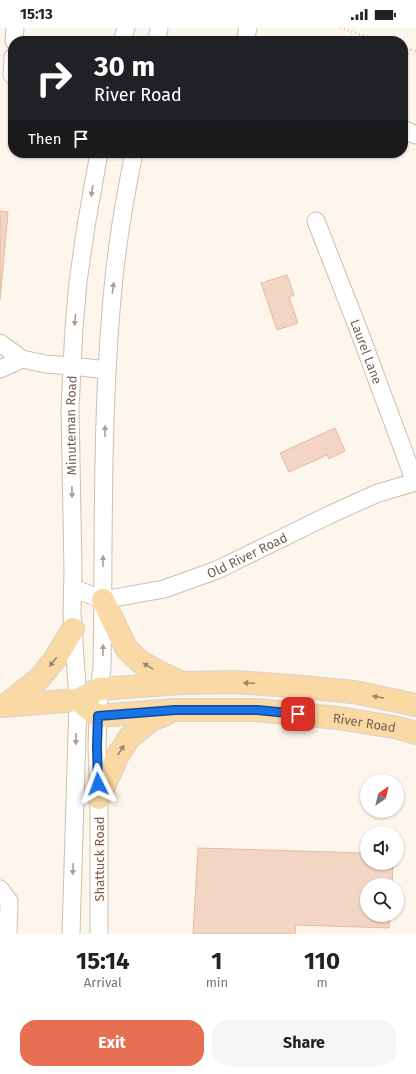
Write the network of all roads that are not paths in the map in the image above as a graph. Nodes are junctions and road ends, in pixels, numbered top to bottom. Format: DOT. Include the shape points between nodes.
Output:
graph roads {
  1 [pos="98,158"];
  2 [pos="133,158"];
  3 [pos="316,221"];
  4 [pos="0,343"];
  5 [pos="22,359"];
  6 [pos="72,366"];
  7 [pos="0,369"];
  8 [pos="107,370"];
  9 [pos="416,482"];
  10 [pos="73,588"];
  11 [pos="103,600"];
  12 [pos="73,629"];
  13 [pos="183,683"];
  14 [pos="100,689"];
  15 [pos="78,700"];
  16 [pos="416,705"];
  17 [pos="3,706"];
  18 [pos="175,710"];
  19 [pos="98,716"];
  20 [pos="416,733"];
  21 [pos="99,798"];
  22 [pos="0,889"];
  23 [pos="8,934"];
  24 [pos="71,934"];
  25 [pos="99,934"];
  1 -- 6 [label="street, Minuteman Road, one-way" via="78,282"];
  8 -- 2 [label="street, one-way" via="118,243"];
  3 -- 9 [label="street, Laurel Lane"];
  4 -- 5 [label="street"];
  5 -- 6 [label="street"];
  5 -- 7 [label="street"];
  6 -- 8 [label="street"];
  6 -- 10 [label="street, Minuteman Road, one-way" via="70,408"];
  11 -- 8 [label="street, one-way"];
  9 -- 11 [label="street, Old River Road" via="371,496 217,570 164,589"];
  10 -- 11 [label="street"];
  10 -- 12 [label="street, Minuteman Road"];
  13 -- 11 [label="main road, one-way" via="139,661 126,648"];
  14 -- 11 [label="street, one-way"];
  12 -- 15 [label="street, Minuteman Road"];
  12 -- 17 [label="main road, one-way" via="40,678"];
  13 -- 14 [label="main road, River Road"];
  16 -- 13 [label="main road, River Road, one-way" via="354,692 291,686 235,682"];
  14 -- 15 [label="main road, River Road"];
  14 -- 19 [label="street, Shattuck Road"];
  15 -- 17 [label="main road, River Road"];
  15 -- 19 [label="main road"];
  15 -- 24 [label="street, Shattuck Road, one-way"];
  18 -- 19 [label="main road, River Road"];
  18 -- 20 [label="main road, River Road" via="257,710 338,718"];
  21 -- 18 [label="main road, one-way" via="118,755 129,738 151,720"];
  19 -- 21 [label="street, Shattuck Road"];
  21 -- 25 [label="street, Shattuck Road"];
  22 -- 23 [label="street" via="9,901"];
}
